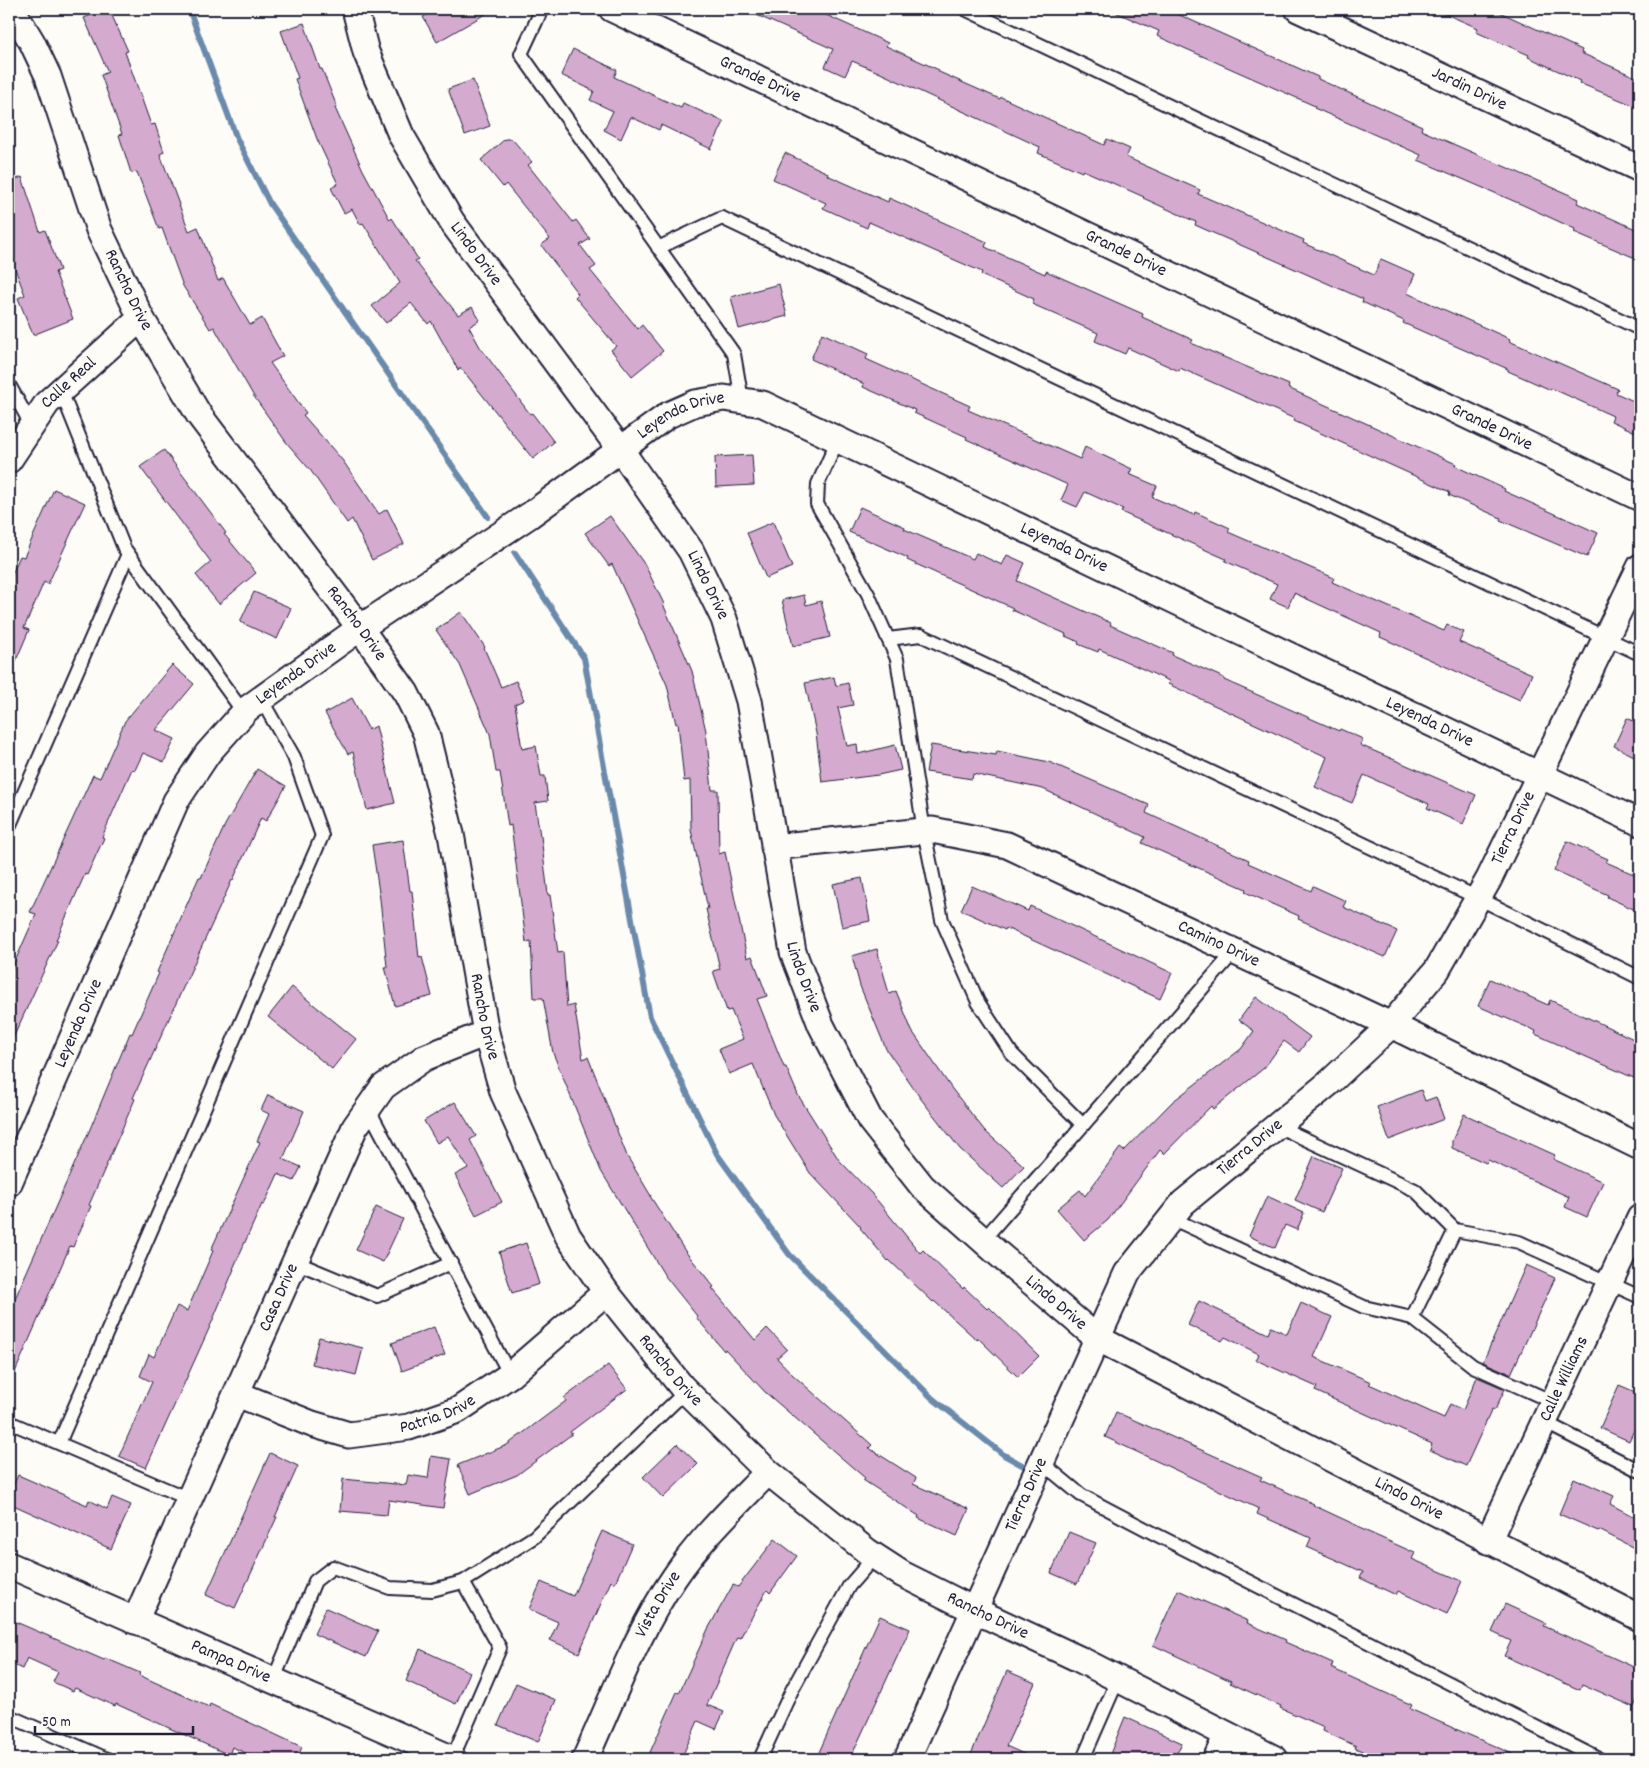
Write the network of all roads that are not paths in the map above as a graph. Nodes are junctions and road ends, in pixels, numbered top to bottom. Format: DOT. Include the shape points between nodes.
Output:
graph roads {
  1 [pos="12,9"];
  2 [pos="355,9"];
  3 [pos="542,9"];
  4 [pos="612,9"];
  5 [pos="964,9"];
  6 [pos="1298,9"];
  7 [pos="1640,169"];
  8 [pos="658,248"];
  9 [pos="141,318"];
  10 [pos="1640,329"];
  11 [pos="9,385"];
  12 [pos="61,391"];
  13 [pos="742,400"];
  14 [pos="32,426"];
  15 [pos="838,439"];
  16 [pos="620,450"];
  17 [pos="9,460"];
  18 [pos="1640,498"];
  19 [pos="128,554"];
  20 [pos="1640,567"];
  21 [pos="360,628"];
  22 [pos="1606,637"];
  23 [pos="888,640"];
  24 [pos="1640,654"];
  25 [pos="253,706"];
  26 [pos="1539,773"];
  27 [pos="1640,823"];
  28 [pos="9,827"];
  29 [pos="924,831"];
  30 [pos="774,847"];
  31 [pos="1478,898"];
  32 [pos="1234,952"];
  33 [pos="1640,978"];
  34 [pos="1391,1025"];
  35 [pos="486,1033"];
  36 [pos="368,1108"];
  37 [pos="1083,1125"];
  38 [pos="1277,1126"];
  39 [pos="1640,1147"];
  40 [pos="9,1183"];
  41 [pos="1172,1218"];
  42 [pos="1640,1218"];
  43 [pos="1455,1230"];
  44 [pos="983,1240"];
  45 [pos="295,1262"];
  46 [pos="450,1263"];
  47 [pos="1609,1284"];
  48 [pos="606,1292"];
  49 [pos="1640,1297"];
  50 [pos="1412,1318"];
  51 [pos="1097,1338"];
  52 [pos="510,1375"];
  53 [pos="686,1391"];
  54 [pos="237,1394"];
  55 [pos="1549,1412"];
  56 [pos="9,1422"];
  57 [pos="59,1444"];
  58 [pos="1041,1462"];
  59 [pos="1640,1471"];
  60 [pos="768,1472"];
  61 [pos="189,1499"];
  62 [pos="1488,1541"];
  63 [pos="875,1556"];
  64 [pos="9,1566"];
  65 [pos="463,1582"];
  66 [pos="974,1610"];
  67 [pos="1640,1618"];
  68 [pos="135,1621"];
  69 [pos="1118,1679"];
  70 [pos="273,1681"];
  71 [pos="9,1716"];
  72 [pos="1227,1735"];
  73 [pos="108,1759"];
  74 [pos="452,1759"];
  75 [pos="585,1759"];
  76 [pos="760,1759"];
  77 [pos="907,1759"];
  78 [pos="1083,1759"];
  79 [pos="1216,1759"];
  80 [pos="1275,1759"];
  81 [pos="1599,1759"];
  1 -- 9 [label="street, Rancho Drive" via="48,76 99,230"];
  2 -- 16 [label="street, Lindo Drive" via="366,52 402,134 452,222"];
  3 -- 8 [label="lane" via="521,54"];
  4 -- 18 [label="street, Grande Drive"];
  5 -- 10 [label="lane"];
  6 -- 7 [label="street, Jardin Drive"];
  8 -- 13 [label="lane" via="734,354"];
  8 -- 22 [label="lane" via="722,218"];
  9 -- 12 [label="street, Calle Real"];
  9 -- 21 [label="street, Rancho Drive" via="199,415"];
  11 -- 14 [label="lane"];
  12 -- 14 [label="street, Calle Real" via="47,403"];
  12 -- 19 [label="lane"];
  13 -- 15 [label="street, Leyenda Drive" via="763,404"];
  13 -- 16 [label="street, Leyenda Drive" via="724,398 695,403 668,415"];
  14 -- 17 [label="street, Calle Real"];
  15 -- 23 [label="lane" via="818,484 817,504 868,594"];
  15 -- 26 [label="street, Leyenda Drive"];
  16 -- 21 [label="street, Leyenda Drive"];
  16 -- 30 [label="street, Lindo Drive" via="691,551 724,619 749,701"];
  19 -- 25 [label="lane"];
  19 -- 28 [label="lane"];
  20 -- 22 [label="street, Tierra Drive"];
  21 -- 25 [label="street, Leyenda Drive"];
  21 -- 35 [label="street, Rancho Drive" via="406,693 426,733 451,834"];
  22 -- 24 [label="lane"];
  22 -- 26 [label="street, Tierra Drive"];
  23 -- 29 [label="lane" via="897,659"];
  23 -- 31 [label="lane" via="921,635"];
  25 -- 40 [label="street, Leyenda Drive" via="208,753 176,802"];
  25 -- 57 [label="lane" via="294,757 322,836"];
  26 -- 27 [label="street, Leyenda Drive"];
  26 -- 31 [label="street, Tierra Drive"];
  29 -- 30 [label="street, Camino Drive"];
  29 -- 32 [label="street, Camino Drive" via="1007,845"];
  29 -- 37 [label="lane" via="942,920 978,1002 1012,1054"];
  30 -- 44 [label="street, Lindo Drive" via="793,952 821,1025 870,1120 922,1186"];
  31 -- 33 [label="lane"];
  31 -- 34 [label="street, Tierra Drive" via="1437,970"];
  32 -- 34 [label="street, Camino Drive"];
  32 -- 37 [label="lane"];
  34 -- 38 [label="street, Tierra Drive"];
  34 -- 39 [label="street, Camino Drive"];
  35 -- 36 [label="street, Casa Drive" via="424,1058 383,1087"];
  35 -- 48 [label="street, Rancho Drive" via="503,1092 568,1236"];
  36 -- 45 [label="street, Casa Drive" via="355,1127"];
  36 -- 46 [label="lane"];
  37 -- 44 [label="lane"];
  38 -- 41 [label="street, Tierra Drive" via="1183,1203"];
  38 -- 43 [label="lane" via="1415,1190"];
  41 -- 50 [label="lane" via="1364,1307"];
  41 -- 51 [label="street, Tierra Drive" via="1127,1273"];
  42 -- 47 [label="street, Calle Williams"];
  43 -- 47 [label="lane" via="1519,1242"];
  43 -- 50 [label="lane"];
  44 -- 51 [label="street, Lindo Drive"];
  45 -- 46 [label="lane" via="377,1296"];
  45 -- 54 [label="street, Casa Drive"];
  46 -- 52 [label="lane"];
  47 -- 49 [label="lane"];
  47 -- 55 [label="street, Calle Williams"];
  48 -- 52 [label="street, Patria Drive"];
  48 -- 53 [label="street, Rancho Drive"];
  50 -- 55 [label="lane" via="1472,1366"];
  51 -- 58 [label="street, Tierra Drive"];
  51 -- 62 [label="street, Lindo Drive"];
  52 -- 54 [label="street, Patria Drive" via="458,1410 409,1427 349,1435"];
  53 -- 60 [label="street, Rancho Drive"];
  53 -- 65 [label="lane" via="534,1537"];
  54 -- 61 [label="street, Casa Drive"];
  55 -- 59 [label="lane"];
  55 -- 62 [label="street, Calle Williams"];
  56 -- 57 [label="lane"];
  57 -- 61 [label="lane"];
  58 -- 66 [label="street, Tierra Drive"];
  58 -- 81 [label="lane" via="1081,1495"];
  60 -- 63 [label="street, Rancho Drive"];
  60 -- 75 [label="street, Vista Drive" via="710,1532 674,1578 645,1626"];
  61 -- 68 [label="street, Casa Drive"];
  62 -- 67 [label="street, Lindo Drive"];
  63 -- 66 [label="street, Rancho Drive" via="902,1574"];
  63 -- 76 [label="lane" via="849,1586 792,1690"];
  64 -- 68 [label="street, Pampa Drive"];
  65 -- 70 [label="lane" via="432,1590 390,1588 333,1567 315,1581"];
  65 -- 74 [label="lane" via="500,1648"];
  66 -- 69 [label="street, Rancho Drive"];
  66 -- 77 [label="street, Tierra Drive"];
  68 -- 70 [label="street, Pampa Drive"];
  69 -- 72 [label="street, Rancho Drive"];
  69 -- 78 [label="lane"];
  70 -- 74 [label="street, Pampa Drive"];
  71 -- 73 [label="lane"];
  72 -- 79 [label="street"];
  72 -- 80 [label="street, Rancho Drive"];
}
